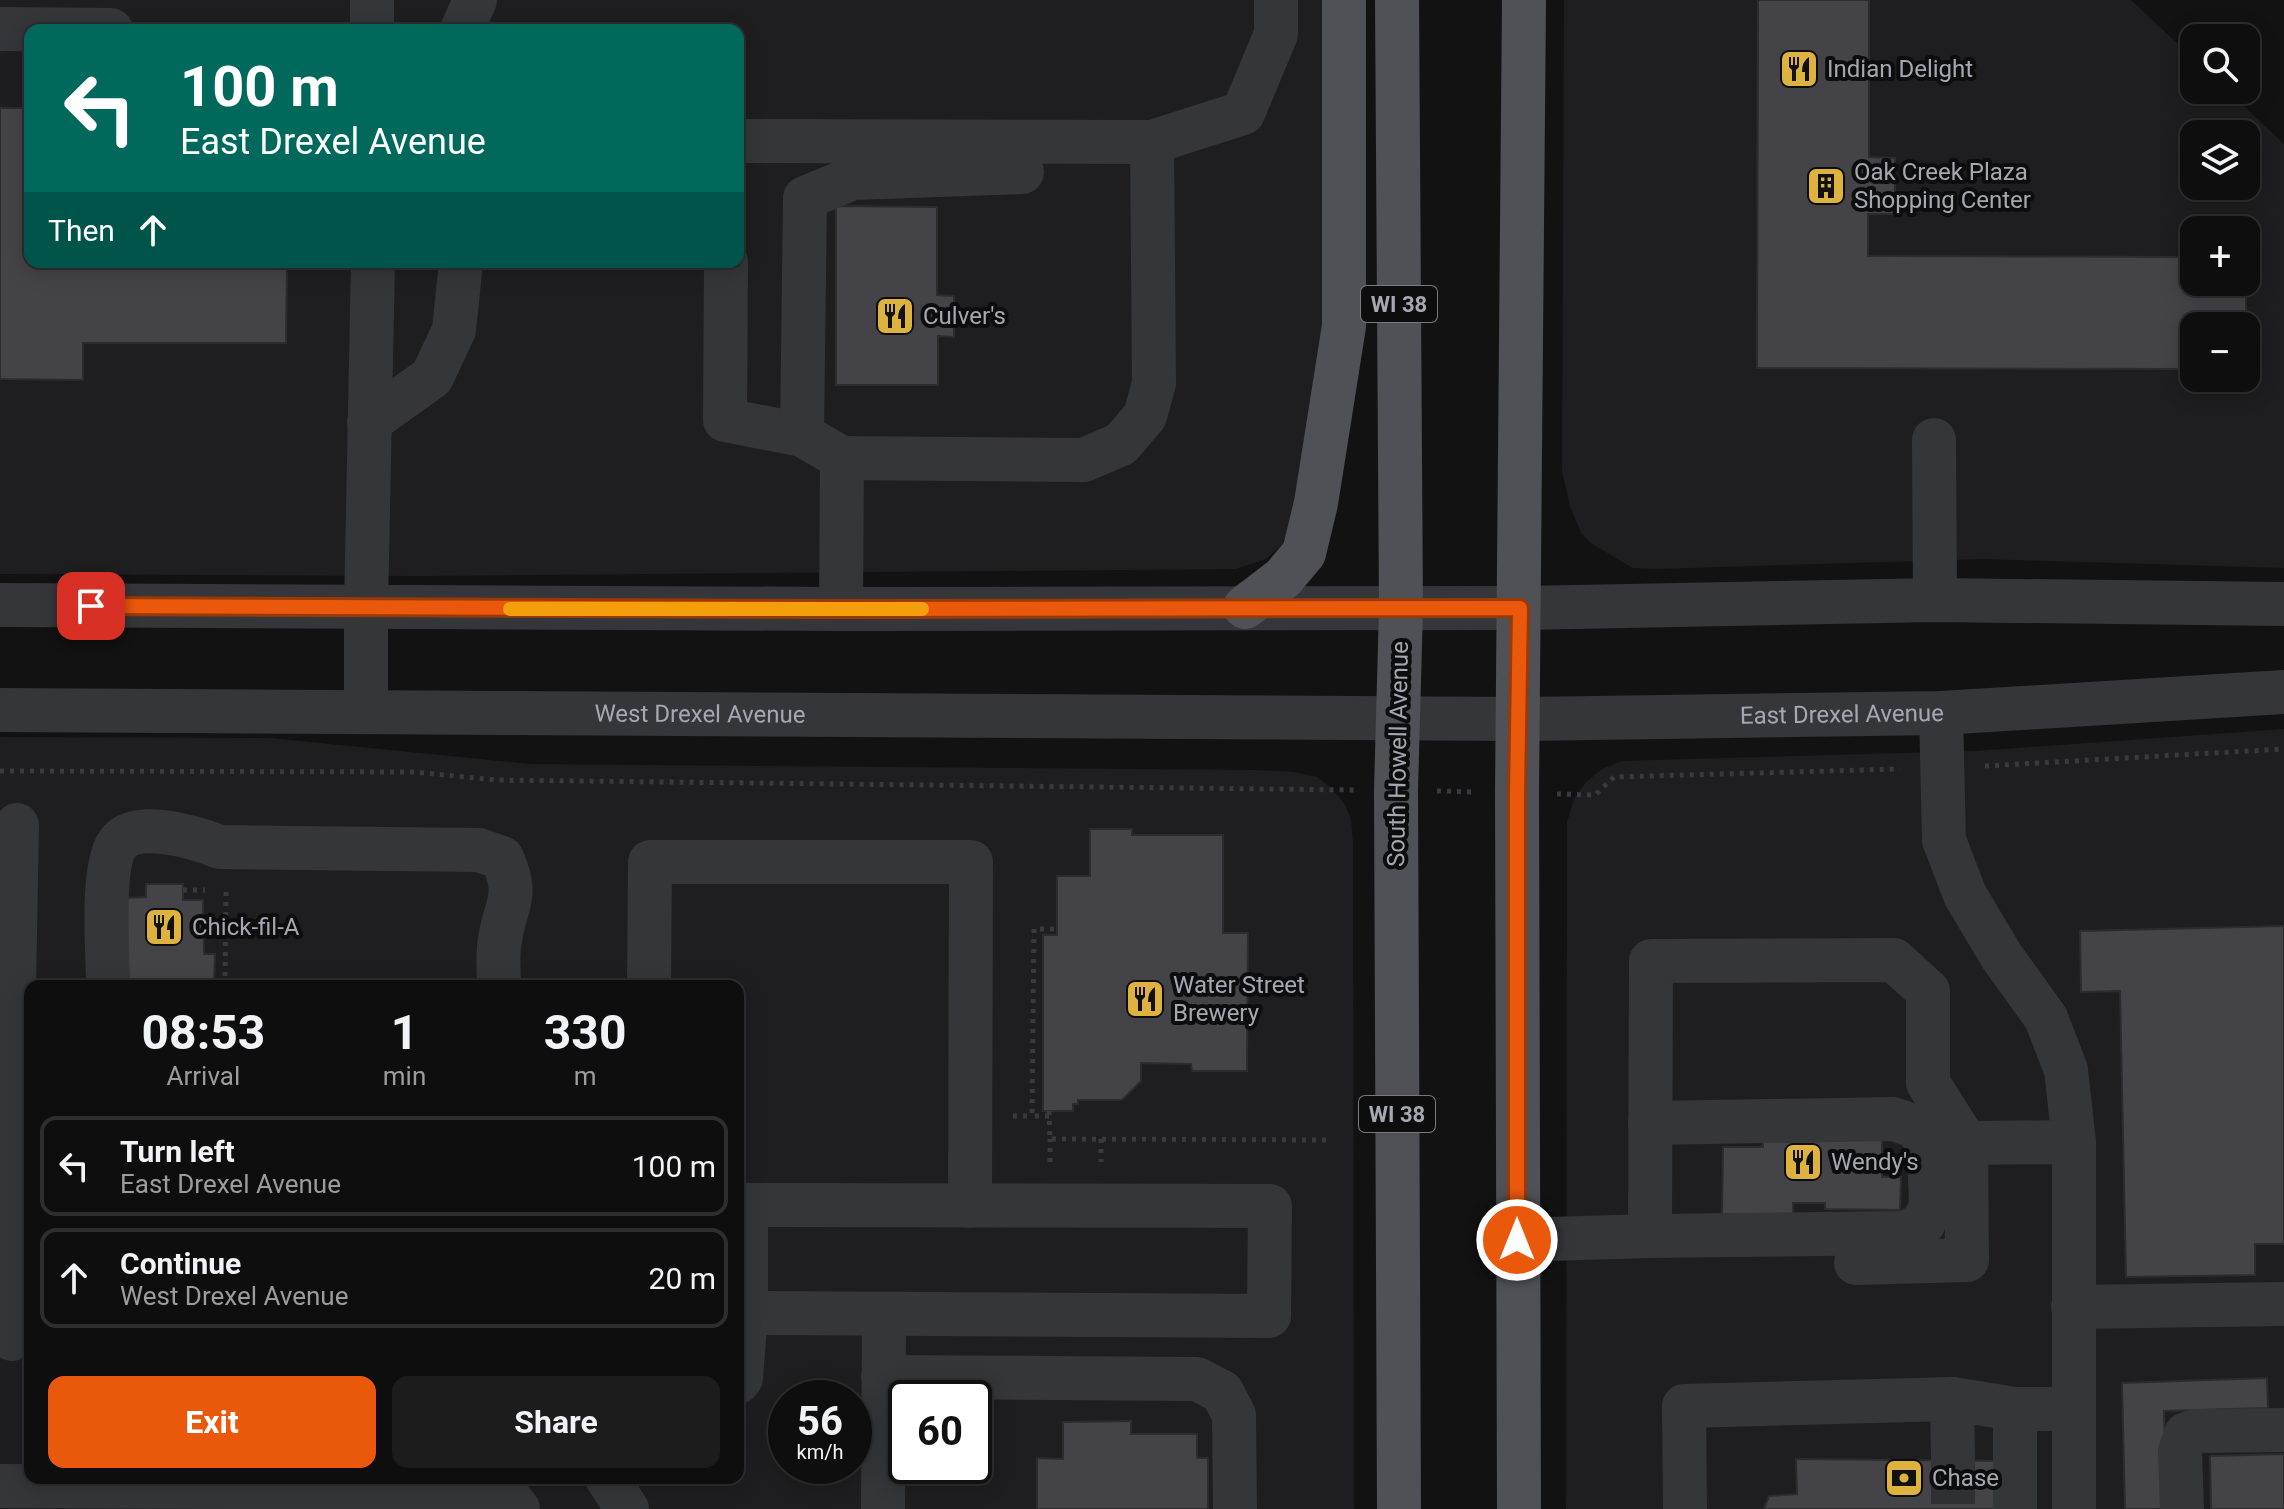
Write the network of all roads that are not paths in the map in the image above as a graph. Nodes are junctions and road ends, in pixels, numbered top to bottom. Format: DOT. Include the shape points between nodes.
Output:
graph roads {
  1 [pos="372,0"];
  2 [pos="475,0"];
  3 [pos="1276,0"];
  4 [pos="1344,0"];
  5 [pos="1397,0"];
  6 [pos="1524,0"];
  7 [pos="372,24"];
  8 [pos="465,24"];
  9 [pos="0,29"];
  10 [pos="24,29"];
  11 [pos="744,141"];
  12 [pos="1152,142"];
  13 [pos="1022,172"];
  14 [pos="373,268"];
  15 [pos="460,268"];
  16 [pos="726,268"];
  17 [pos="369,422"];
  18 [pos="802,435"];
  19 [pos="1934,440"];
  20 [pos="842,458"];
  21 [pos="1935,600"];
  22 [pos="2284,604"];
  23 [pos="0,605"];
  24 [pos="1245,607"];
  25 [pos="1520,608"];
  26 [pos="366,609"];
  27 [pos="841,609"];
  28 [pos="1401,609"];
  29 [pos="2284,692"];
  30 [pos="0,710"];
  31 [pos="366,712"];
  32 [pos="1941,713"];
  33 [pos="1399,719"];
  34 [pos="1518,719"];
  35 [pos="17,825"];
  36 [pos="108,980"];
  37 [pos="499,980"];
  38 [pos="649,980"];
  39 [pos="1650,1123"];
  40 [pos="2074,1142"];
  41 [pos="1966,1143"];
  42 [pos="21,1198"];
  43 [pos="744,1205"];
  44 [pos="970,1206"];
  45 [pos="1650,1236"];
  46 [pos="1517,1240"];
  47 [pos="744,1259"];
  48 [pos="2284,1304"];
  49 [pos="2073,1307"];
  50 [pos="746,1313"];
  51 [pos="884,1314"];
  52 [pos="14,1339"];
  53 [pos="744,1339"];
  54 [pos="883,1377"];
  55 [pos="1952,1399"];
  56 [pos="2015,1409"];
  57 [pos="2073,1409"];
  58 [pos="2284,1430"];
  59 [pos="1953,1460"];
  60 [pos="0,1486"];
  61 [pos="518,1509"];
  62 [pos="883,1509"];
  63 [pos="1235,1509"];
  64 [pos="1399,1509"];
  65 [pos="1519,1509"];
  66 [pos="1685,1509"];
  67 [pos="2015,1509"];
  68 [pos="2074,1509"];
  69 [pos="2182,1509"];
  1 -- 7 [label="street"];
  2 -- 8 [label="street"];
  3 -- 12 [label="street" via="1276,34 1243,113"];
  4 -- 24 [label="main road" via="1344,326 1316,503 1304,553 1283,578"];
  5 -- 28 [label="main road, South Howell Avenue / WI 38"];
  6 -- 25 [label="main road"];
  9 -- 10 [label="street"];
  11 -- 12 [label="street"];
  12 -- 20 [label="street" via="1154,383 1145,416 1121,444 1084,460"];
  13 -- 18 [label="street" via="853,178 805,198"];
  14 -- 17 [label="street"];
  15 -- 17 [label="street" via="454,330 432,377"];
  16 -- 18 [label="street" via="725,420"];
  17 -- 26 [label="street"];
  18 -- 20 [label="street"];
  19 -- 21 [label="street"];
  20 -- 27 [label="street"];
  21 -- 22 [label="street"];
  21 -- 25 [label="street"];
  23 -- 26 [label="street"];
  24 -- 27 [label="street"];
  24 -- 28 [label="street"];
  25 -- 28 [label="street"];
  25 -- 34 [label="main road"];
  26 -- 27 [label="street"];
  26 -- 31 [label="street"];
  28 -- 33 [label="main road, South Howell Avenue / WI 38"];
  29 -- 32 [label="street, East Drexel Avenue"];
  30 -- 31 [label="street, West Drexel Avenue"];
  31 -- 33 [label="street, West Drexel Avenue"];
  32 -- 34 [label="street, East Drexel Avenue"];
  32 -- 40 [label="street" via="1944,840 1965,895 2046,1018 2066,1070"];
  33 -- 34 [label="street, East Drexel Avenue"];
  33 -- 64 [label="main road, South Howell Avenue / WI 38"];
  34 -- 46 [label="main road"];
  35 -- 42 [label="street"];
  36 -- 37 [label="street" via="111,853 121,838 170,833 220,847 479,850 502,858 512,901 500,939"];
  38 -- 44 [label="street" via="650,862 971,862"];
  39 -- 41 [label="street" via="1651,961 1894,960 1928,991 1928,1083"];
  39 -- 45 [label="street"];
  39 -- 45 [label="street" via="1893,1119 1914,1126 1929,1143 1931,1206 1923,1224 1905,1233"];
  40 -- 41 [label="street"];
  40 -- 49 [label="street"];
  41 -- 45 [label="street" via="1967,1260 1698,1266"];
  42 -- 52 [label="street"];
  43 -- 44 [label="street"];
  44 -- 51 [label="street" via="1270,1206 1269,1316"];
  45 -- 46 [label="street"];
  46 -- 65 [label="main road"];
  47 -- 50 [label="street"];
  48 -- 49 [label="street"];
  49 -- 57 [label="street"];
  50 -- 51 [label="street"];
  50 -- 53 [label="street"];
  51 -- 54 [label="street"];
  54 -- 62 [label="street"];
  54 -- 63 [label="street" via="1197,1379 1222,1392 1234,1415"];
  55 -- 56 [label="street"];
  55 -- 59 [label="street"];
  55 -- 66 [label="street" via="1684,1406"];
  56 -- 57 [label="street"];
  56 -- 67 [label="street"];
  57 -- 68 [label="street"];
  58 -- 69 [label="street" via="2186,1434 2180,1451"];
  60 -- 61 [label="street" via="465,1488 509,1498"];
}
